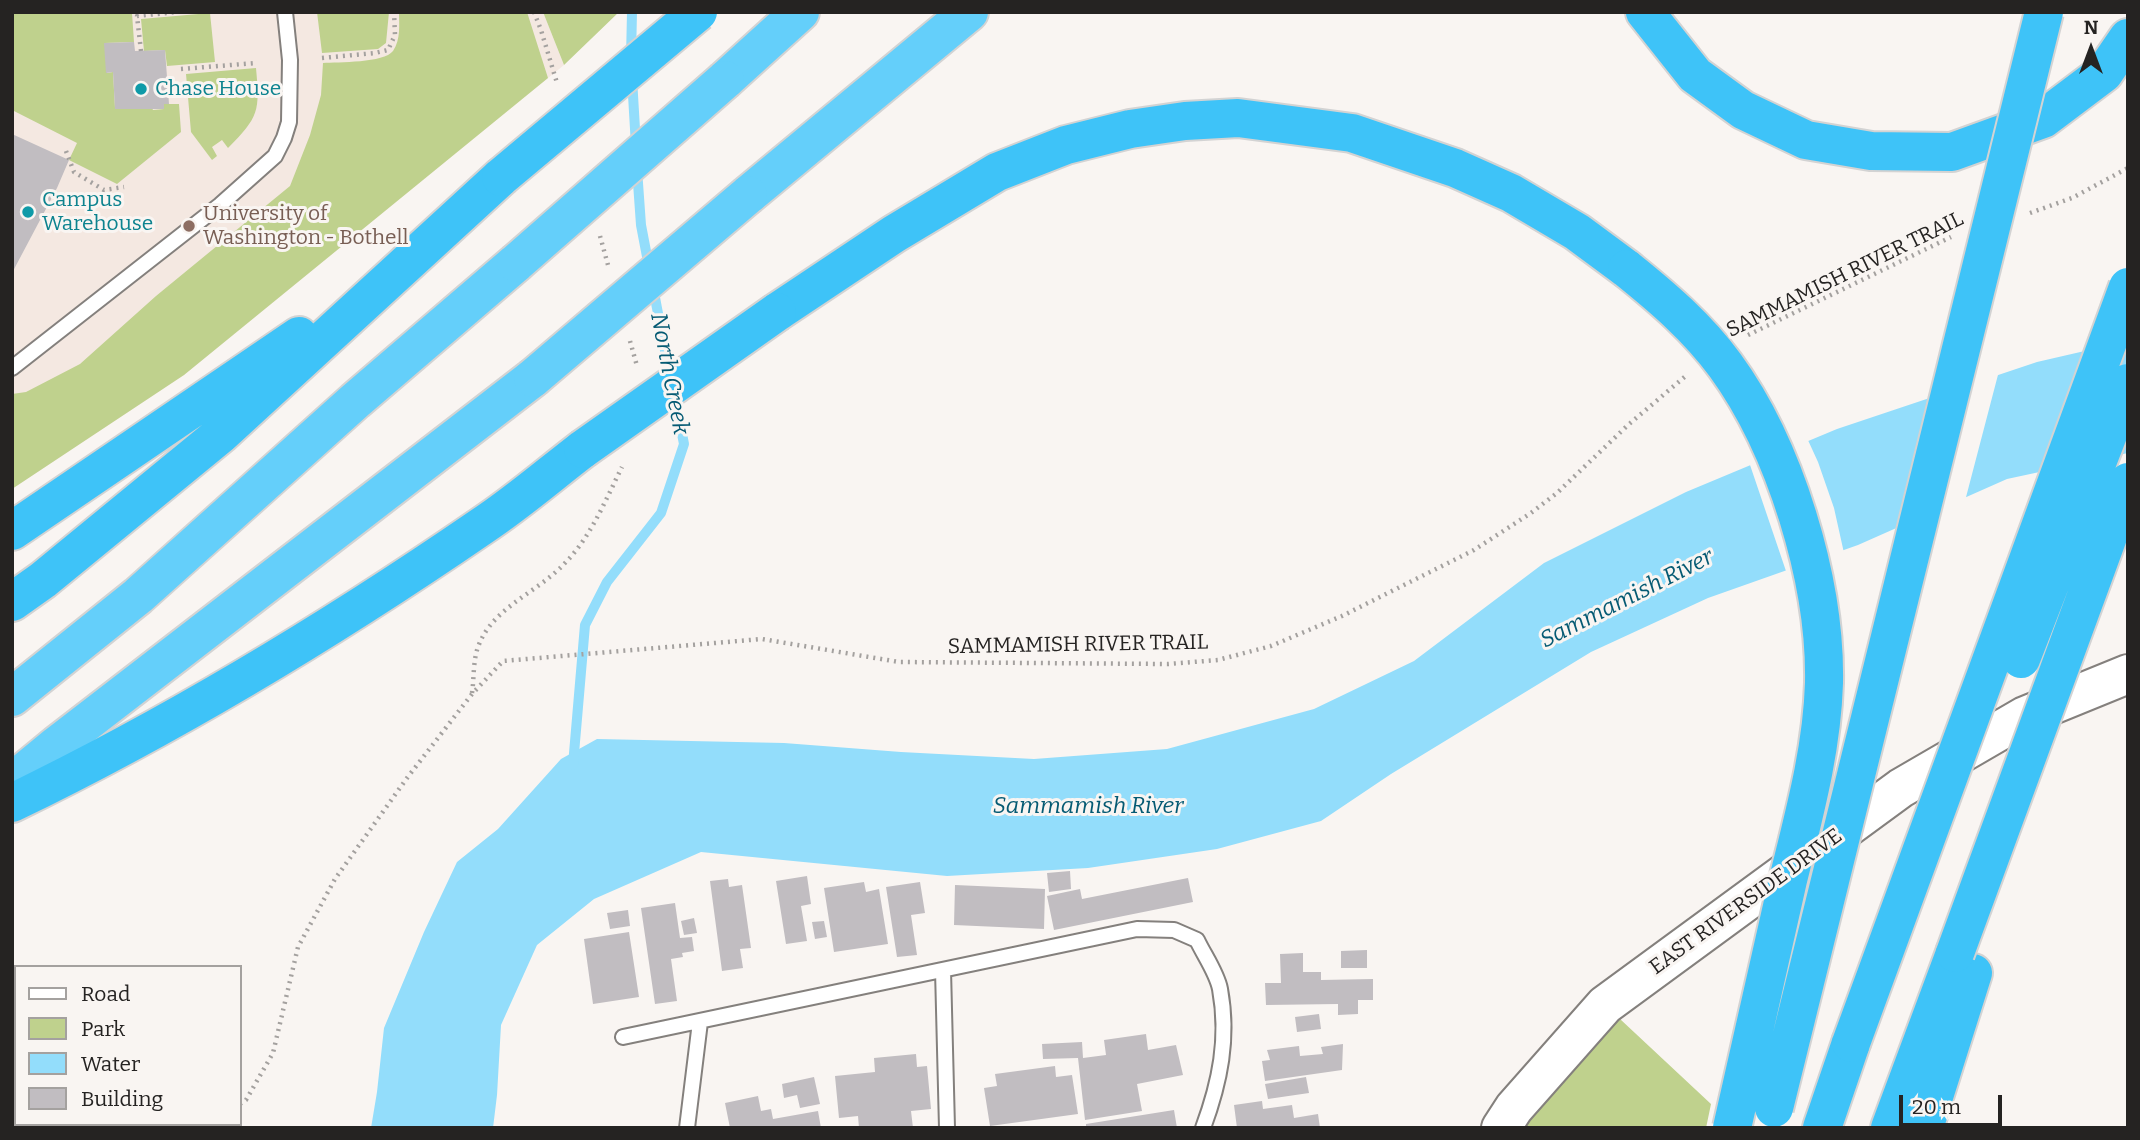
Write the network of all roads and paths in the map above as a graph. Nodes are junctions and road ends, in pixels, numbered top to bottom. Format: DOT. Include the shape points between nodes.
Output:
graph roads {
  1 [pos="177,12"];
  2 [pos="285,12"];
  3 [pos="394,12"];
  4 [pos="698,12"];
  5 [pos="800,12"];
  6 [pos="969,12"];
  7 [pos="1645,12"];
  8 [pos="2044,12"];
  9 [pos="2128,38"];
  10 [pos="141,51"];
  11 [pos="322,58"];
  12 [pos="256,63"];
  13 [pos="181,69"];
  14 [pos="66,150"];
  15 [pos="2128,168"];
  16 [pos="124,187"];
  17 [pos="2026,215"];
  18 [pos="1954,236"];
  19 [pos="407,262"];
  20 [pos="2128,287"];
  21 [pos="1745,336"];
  22 [pos="12,368"];
  23 [pos="1688,374"];
  24 [pos="2128,383"];
  25 [pos="2128,482"];
  26 [pos="12,531"];
  27 [pos="2128,554"];
  28 [pos="12,602"];
  29 [pos="2128,674"];
  30 [pos="12,697"];
  31 [pos="12,782"];
  32 [pos="12,803"];
  33 [pos="1966,957"];
  34 [pos="943,970"];
  35 [pos="700,1022"];
  36 [pos="623,1037"];
  37 [pos="1863,1048"];
  38 [pos="242,1103"];
  39 [pos="1771,1118"];
  40 [pos="687,1128"];
  41 [pos="947,1128"];
  42 [pos="1203,1128"];
  43 [pos="1501,1128"];
  44 [pos="1732,1128"];
  45 [pos="1822,1128"];
  46 [pos="1849,1128"];
  47 [pos="1891,1128"];
  48 [pos="1924,1128"];
  1 -- 10 [label="path" via="138,16"];
  2 -- 22 [label="lane" via="289,122 275,156 220,205"];
  3 -- 11 [label="path" via="395,35 388,50"];
  4 -- 19 [label="highway, bridge"];
  5 -- 30 [label="highway, bridge" via="138,596"];
  6 -- 31 [label="highway, bridge" via="533,378"];
  7 -- 9 [label="highway" via="1695,75 1743,110 1806,140 1871,150 1952,152 2043,120 2104,73"];
  8 -- 39 [label="highway, bridge"];
  12 -- 13 [label="path"];
  14 -- 16 [label="path" via="74,172 104,190"];
  15 -- 17 [label="path" via="2050,208"];
  18 -- 21 [label="path, SAMMAMISH RIVER TRAIL"];
  19 -- 26 [label="highway"];
  19 -- 28 [label="highway" via="221,434"];
  20 -- 37 [label="highway, bridge"];
  23 -- 38 [label="path, SAMMAMISH RIVER TRAIL" via="1557,493 1474,550 1404,587 1271,646 1217,660 1168,664 900,662 762,639 503,661 472,694 335,878 298,947 273,1053"];
  24 -- 37 [label="highway, bridge"];
  25 -- 33 [label="highway, bridge"];
  27 -- 33 [label="highway"];
  29 -- 43 [label="main road, EAST RIVERSIDE DRIVE" via="2025,716 1901,788 1605,1005"];
  32 -- 44 [label="highway, bridge" via="277,659 483,526 777,312 996,172 1066,145 1185,121 1238,118 1352,133 1455,168 1511,193 1577,232 1627,269 1679,312 1725,365 1760,424 1784,480 1821,612 1824,683 1818,755"];
  33 -- 47 [label="highway"];
  33 -- 48 [label="highway"];
  34 -- 35 [label="lane"];
  34 -- 41 [label="lane"];
  34 -- 42 [label="lane" via="1137,929 1174,930 1197,940 1220,987 1223,1055"];
  35 -- 36 [label="lane"];
  35 -- 40 [label="lane"];
  37 -- 45 [label="highway"];
  37 -- 46 [label="highway"];
}
